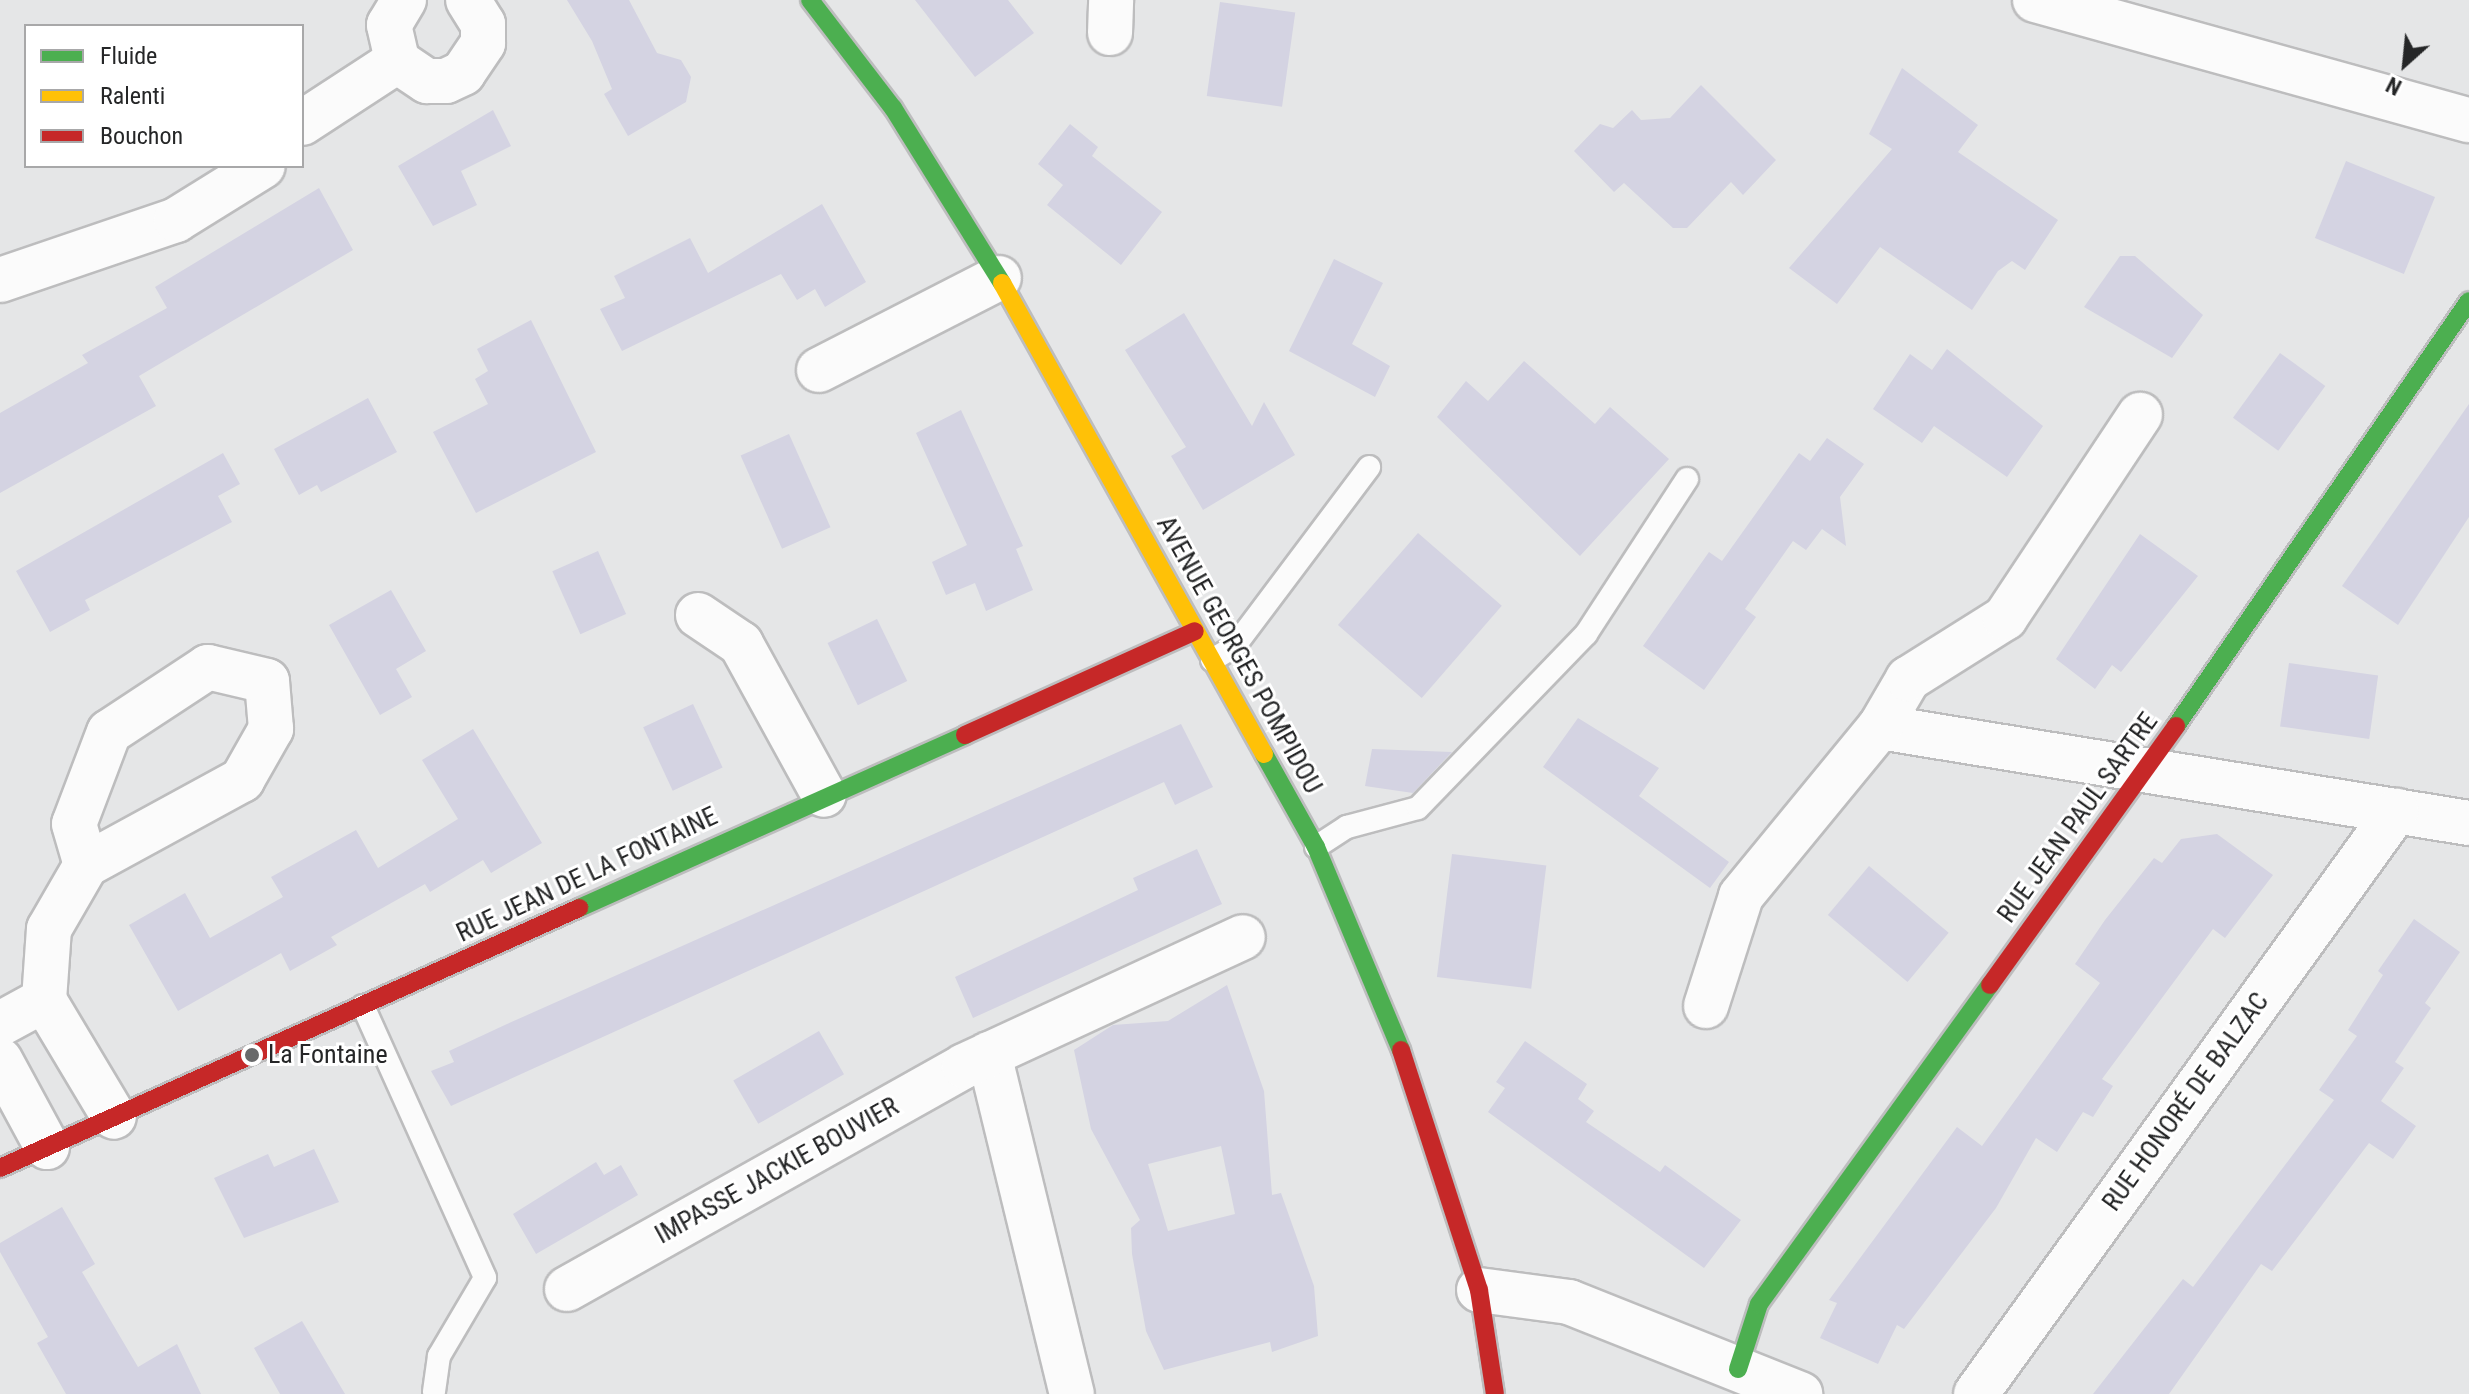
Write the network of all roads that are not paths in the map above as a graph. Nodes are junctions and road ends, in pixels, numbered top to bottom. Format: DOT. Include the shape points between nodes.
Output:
graph roads {
  1 [pos="404,0"];
  2 [pos="468,0"];
  3 [pos="810,0"];
  4 [pos="2035,0"];
  5 [pos="397,61"];
  6 [pos="2469,120"];
  7 [pos="304,122"];
  8 [pos="260,168"];
  9 [pos="999,278"];
  10 [pos="0,280"];
  11 [pos="2469,301"];
  12 [pos="819,370"];
  13 [pos="2140,415"];
  14 [pos="1369,467"];
  15 [pos="1687,479"];
  16 [pos="698,615"];
  17 [pos="1195,631"];
  18 [pos="1212,660"];
  19 [pos="1880,727"];
  20 [pos="2145,771"];
  21 [pos="824,795"];
  22 [pos="2396,811"];
  23 [pos="2469,823"];
  24 [pos="1316,847"];
  25 [pos="86,865"];
  26 [pos="1243,937"];
  27 [pos="44,1000"];
  28 [pos="363,1006"];
  29 [pos="1706,1006"];
  30 [pos="0,1024"];
  31 [pos="989,1054"];
  32 [pos="0,1060"];
  33 [pos="114,1117"];
  34 [pos="47,1147"];
  35 [pos="0,1168"];
  36 [pos="567,1289"];
  37 [pos="1479,1290"];
  38 [pos="1738,1369"];
  39 [pos="434,1392"];
  40 [pos="1072,1394"];
  41 [pos="1495,1394"];
  42 [pos="1800,1394"];
  43 [pos="1976,1394"];
  1 -- 5 [label="street" via="389,25"];
  2 -- 5 [label="street" via="483,24 483,43 463,73 427,81"];
  3 -- 9 [label="street, AVENUE GEORGES POMPIDOU" via="893,108"];
  4 -- 6 [label="street"];
  5 -- 7 [label="street"];
  8 -- 10 [label="street" via="176,220"];
  9 -- 12 [label="street"];
  9 -- 17 [label="street, AVENUE GEORGES POMPIDOU"];
  11 -- 20 [label="street, RUE JEAN PAUL SARTRE"];
  13 -- 19 [label="street" via="2005,618 1908,679"];
  14 -- 18 [label="lane" via="1234,647"];
  15 -- 24 [label="lane" via="1586,634 1418,808 1347,827"];
  16 -- 21 [label="street" via="741,644"];
  17 -- 18 [label="street, AVENUE GEORGES POMPIDOU"];
  17 -- 21 [label="street, RUE JEAN DE LA FONTAINE"];
  18 -- 24 [label="street, AVENUE GEORGES POMPIDOU"];
  19 -- 20 [label="street"];
  19 -- 29 [label="street" via="1741,896"];
  20 -- 22 [label="street"];
  20 -- 38 [label="street, RUE JEAN PAUL SARTRE" via="1759,1304"];
  21 -- 28 [label="street, RUE JEAN DE LA FONTAINE"];
  22 -- 23 [label="street"];
  22 -- 43 [label="street, RUE HONORÉ DE BALZAC"];
  24 -- 37 [label="street, AVENUE GEORGES POMPIDOU" via="1415,1083"];
  25 -- 25 [label="street" via="242,780 271,729 267,681 208,667 109,732 74,824"];
  25 -- 27 [label="street" via="49,929"];
  26 -- 31 [label="street, IMPASSE JACKIE BOUVIER"];
  27 -- 30 [label="street"];
  27 -- 33 [label="street"];
  28 -- 33 [label="street, RUE JEAN DE LA FONTAINE"];
  28 -- 39 [label="lane" via="485,1278 439,1356"];
  31 -- 36 [label="street, IMPASSE JACKIE BOUVIER"];
  31 -- 40 [label="street"];
  32 -- 34 [label="street"];
  33 -- 34 [label="street, RUE JEAN DE LA FONTAINE"];
  34 -- 35 [label="street, RUE JEAN DE LA FONTAINE"];
  37 -- 38 [label="street" via="1569,1302"];
  37 -- 41 [label="street, AVENUE GEORGES POMPIDOU"];
  38 -- 42 [label="street"];
}
